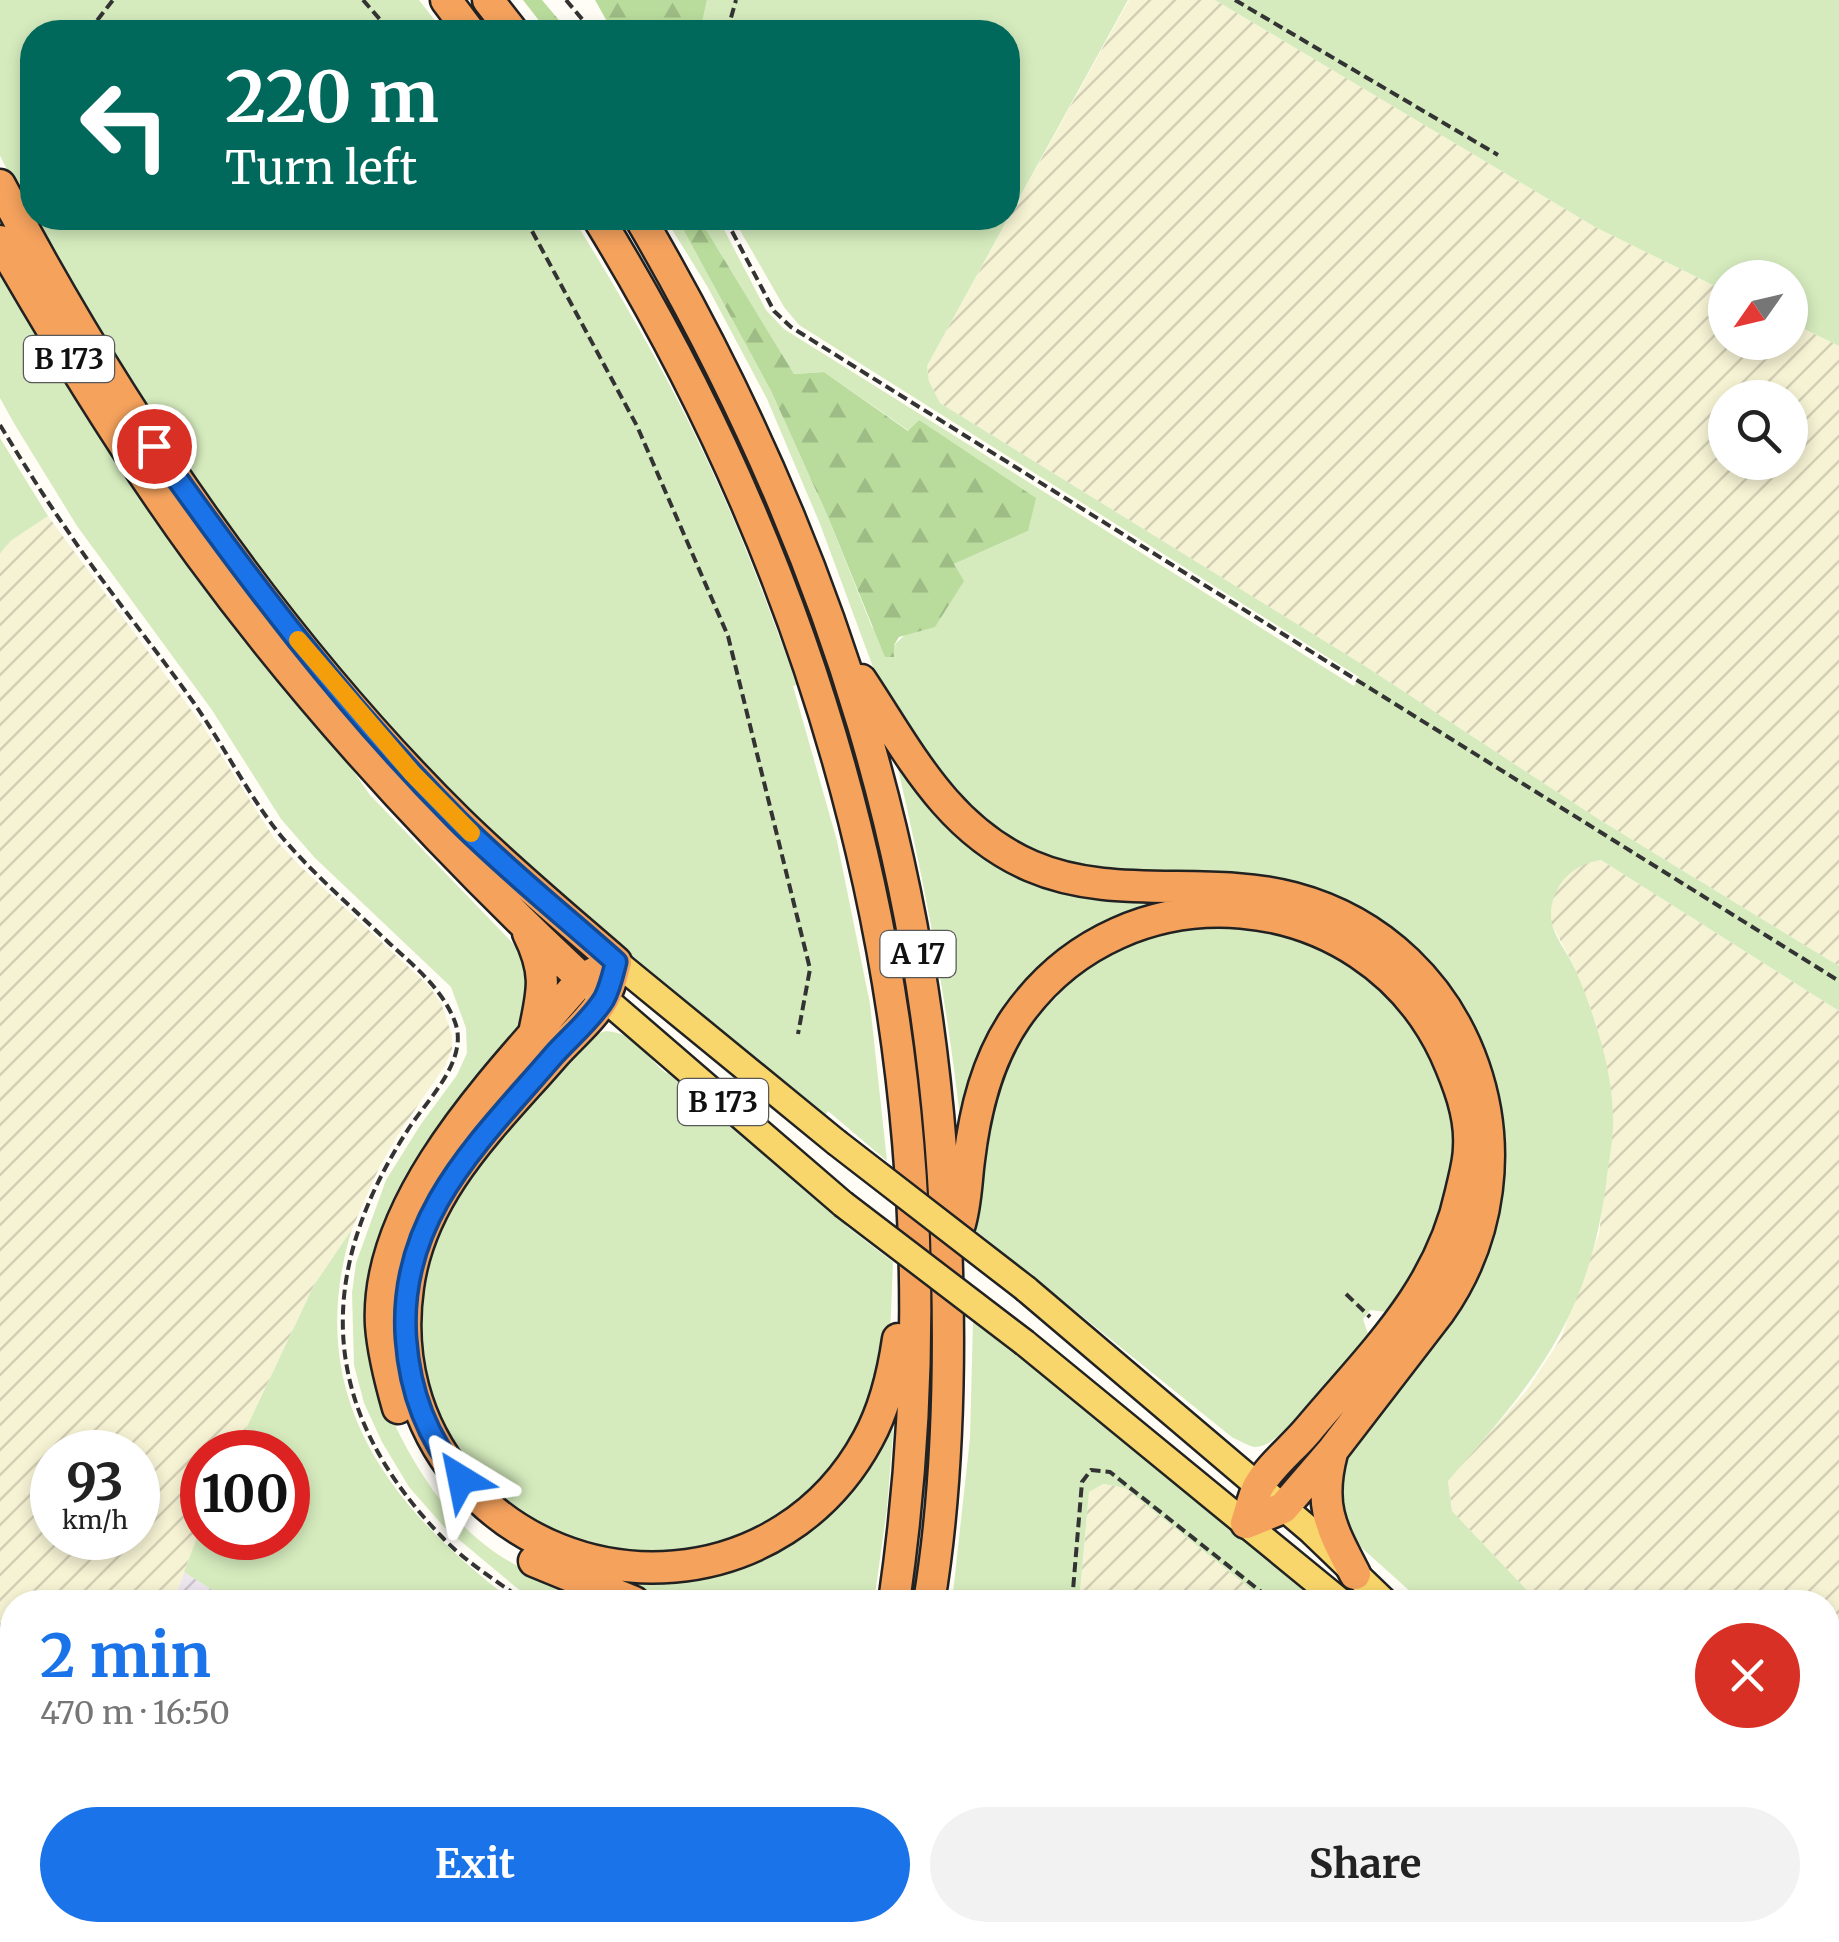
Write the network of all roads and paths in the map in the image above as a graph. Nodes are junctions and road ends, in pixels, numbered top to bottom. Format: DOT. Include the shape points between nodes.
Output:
graph roads {
  1 [pos="113,0"];
  2 [pos="363,0"];
  3 [pos="488,0"];
  4 [pos="566,0"];
  5 [pos="1236,0"];
  6 [pos="97,20"];
  7 [pos="381,20"];
  8 [pos="504,20"];
  9 [pos="583,20"];
  10 [pos="1498,154"];
  11 [pos="0,185"];
  12 [pos="20,220"];
  13 [pos="26,230"];
  14 [pos="531,230"];
  15 [pos="605,230"];
  16 [pos="647,230"];
  17 [pos="731,230"];
  18 [pos="0,240"];
  19 [pos="0,425"];
  20 [pos="843,652"];
  21 [pos="524,924"];
  22 [pos="616,962"];
  23 [pos="1839,982"];
  24 [pos="593,989"];
  25 [pos="798,1034"];
  26 [pos="534,1036"];
  27 [pos="947,1263"];
  28 [pos="1346,1294"];
  29 [pos="914,1299"];
  30 [pos="1390,1332"];
  31 [pos="1333,1450"];
  32 [pos="1258,1486"];
  33 [pos="1283,1508"];
  34 [pos="1246,1522"];
  35 [pos="1355,1574"];
  36 [pos="510,1590"];
  37 [pos="603,1590"];
  38 [pos="895,1590"];
  39 [pos="930,1590"];
  40 [pos="1073,1590"];
  41 [pos="1259,1590"];
  42 [pos="1327,1590"];
  43 [pos="1372,1590"];
  1 -- 6 [label="path"];
  2 -- 7 [label="path"];
  3 -- 8 [label="highway"];
  4 -- 9 [label="path"];
  5 -- 10 [label="path"];
  11 -- 12 [label="highway, B 173"];
  13 -- 22 [label="highway, B 173" via="113,382 247,576 434,796"];
  14 -- 25 [label="path" via="637,426 728,636 810,969"];
  15 -- 29 [label="highway, A 17" via="720,438 782,584 829,723 890,980 909,1154"];
  16 -- 20 [label="highway, A 17" via="762,449"];
  17 -- 23 [label="path" via="774,311 790,327"];
  18 -- 21 [label="highway, B 173" via="103,412 246,616 384,780"];
  19 -- 36 [label="path" via="278,832 432,983 454,1022 458,1050 382,1174 358,1230 342,1291 343,1356 359,1417 400,1486 443,1539"];
  20 -- 27 [label="highway, A 17" via="888,815 925,989"];
  20 -- 31 [label="highway" via="927,784 964,824 1006,853 1092,882 1257,891 1321,908 1408,964 1449,1015 1478,1071 1486,1104 1490,1184 1482,1221 1456,1288"];
  21 -- 24 [label="highway, B 173"];
  21 -- 26 [label="highway" via="544,982"];
  22 -- 24 [label="highway"];
  22 -- 32 [label="main road, B 173, bridge" via="1026,1289"];
  24 -- 26 [label="highway"];
  24 -- 29 [label="highway" via="438,1196 414,1256 405,1324 416,1400 437,1447 476,1496 534,1540 596,1563 644,1569 730,1556 816,1505 866,1443"];
  24 -- 34 [label="main road, B 173, bridge" via="843,1204"];
  26 -- 37 [label="highway" via="447,1141 401,1224 381,1322 401,1420 446,1493 510,1549"];
  27 -- 30 [label="highway" via="964,1208 982,1089 1016,1018 1046,982 1109,938 1159,918 1260,912 1327,934 1374,964 1420,1010 1460,1088 1469,1148 1454,1221 1428,1282"];
  27 -- 39 [label="highway, A 17" via="948,1409"];
  28 -- 30 [label="path"];
  29 -- 38 [label="highway, A 17" via="913,1414"];
  30 -- 32 [label="highway"];
  31 -- 33 [label="highway"];
  31 -- 35 [label="highway" via="1325,1478 1328,1522"];
  32 -- 33 [label="main road, B 173"];
  32 -- 34 [label="highway"];
  33 -- 34 [label="highway"];
  33 -- 35 [label="main road, B 173"];
  34 -- 42 [label="main road, B 173"];
  35 -- 43 [label="main road, B 173"];
  40 -- 41 [label="path" via="1082,1482 1091,1470 1110,1472"];
}
